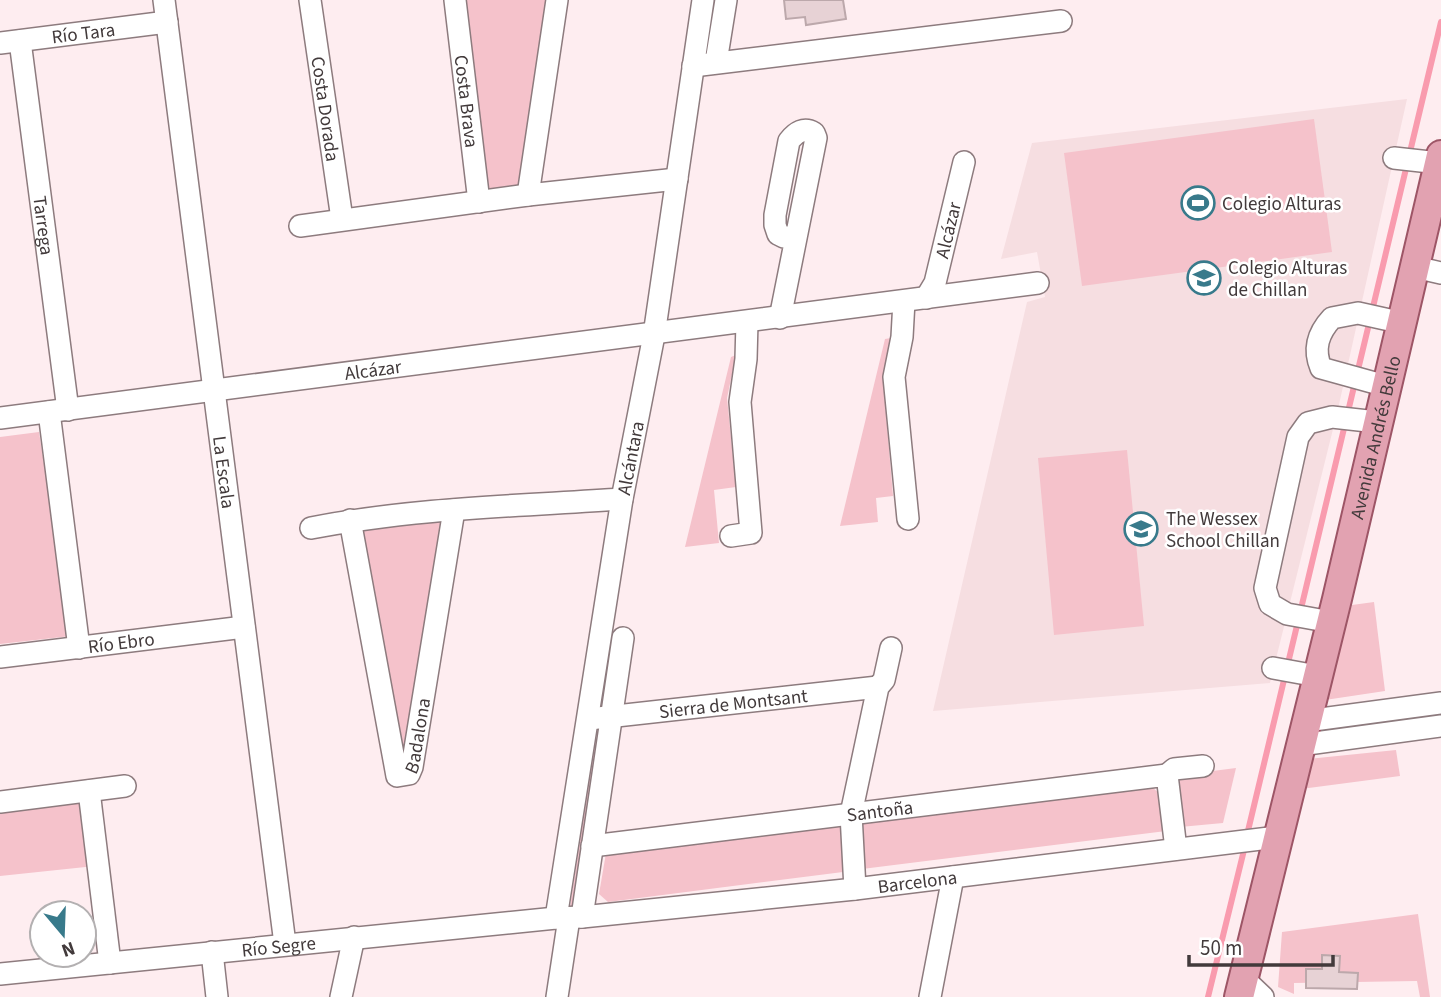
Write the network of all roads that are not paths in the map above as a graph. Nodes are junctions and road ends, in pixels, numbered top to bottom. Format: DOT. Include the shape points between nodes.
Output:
graph roads {
  1 [pos="164,0"];
  2 [pos="310,0"];
  3 [pos="455,0"];
  4 [pos="557,0"];
  5 [pos="703,0"];
  6 [pos="726,0"];
  7 [pos="1061,21"];
  8 [pos="167,22"];
  9 [pos="10,42"];
  10 [pos="716,62"];
  11 [pos="694,66"];
  12 [pos="1394,158"];
  13 [pos="1440,159"];
  14 [pos="964,162"];
  15 [pos="677,178"];
  16 [pos="528,195"];
  17 [pos="479,202"];
  18 [pos="342,219"];
  19 [pos="300,226"];
  20 [pos="796,237"];
  21 [pos="1428,270"];
  22 [pos="1038,283"];
  23 [pos="926,298"];
  24 [pos="904,301"];
  25 [pos="780,317"];
  26 [pos="1393,320"];
  27 [pos="747,322"];
  28 [pos="654,335"];
  29 [pos="1365,381"];
  30 [pos="214,391"];
  31 [pos="58,411"];
  32 [pos="0,418"];
  33 [pos="1367,421"];
  34 [pos="622,499"];
  35 [pos="454,510"];
  36 [pos="908,519"];
  37 [pos="350,520"];
  38 [pos="311,528"];
  39 [pos="731,536"];
  40 [pos="1331,622"];
  41 [pos="244,627"];
  42 [pos="623,638"];
  43 [pos="79,648"];
  44 [pos="891,648"];
  45 [pos="0,657"];
  46 [pos="1273,668"];
  47 [pos="1317,676"];
  48 [pos="877,687"];
  49 [pos="1441,703"];
  50 [pos="612,717"];
  51 [pos="589,719"];
  52 [pos="1441,726"];
  53 [pos="1303,733"];
  54 [pos="1203,766"];
  55 [pos="1167,775"];
  56 [pos="125,786"];
  57 [pos="89,791"];
  58 [pos="0,802"];
  59 [pos="851,814"];
  60 [pos="1266,839"];
  61 [pos="592,846"];
  62 [pos="1176,849"];
  63 [pos="953,877"];
  64 [pos="855,889"];
  65 [pos="569,918"];
  66 [pos="354,937"];
  67 [pos="285,944"];
  68 [pos="212,952"];
  69 [pos="110,963"];
  70 [pos="0,974"];
  71 [pos="1248,991"];
  72 [pos="217,997"];
  73 [pos="341,997"];
  74 [pos="556,997"];
  75 [pos="930,997"];
  1 -- 8 [label="street, La Escala"];
  2 -- 18 [label="street, Costa Dorada"];
  3 -- 17 [label="street, Costa Brava"];
  4 -- 16 [label="street"];
  5 -- 11 [label="street, Alcántara"];
  6 -- 10 [label="street"];
  7 -- 10 [label="street"];
  8 -- 9 [label="street, Río Tara"];
  8 -- 30 [label="street, La Escala"];
  9 -- 31 [label="street, Tarrega"];
  10 -- 11 [label="street"];
  11 -- 15 [label="street, Alcántara"];
  12 -- 13 [label="street"];
  13 -- 21 [label="main road, Avenida Andrés Bello"];
  14 -- 23 [label="street, Alcázar" via="935,283"];
  15 -- 16 [label="street"];
  15 -- 28 [label="street, Alcántara"];
  16 -- 17 [label="street"];
  17 -- 18 [label="street"];
  18 -- 19 [label="street"];
  20 -- 25 [label="street"];
  21 -- 26 [label="main road, Avenida Andrés Bello"];
  22 -- 23 [label="street, Alcázar"];
  23 -- 24 [label="street, Alcázar"];
  24 -- 25 [label="street, Alcázar"];
  24 -- 36 [label="street" via="894,377"];
  25 -- 27 [label="street, Alcázar"];
  26 -- 29 [label="main road, Avenida Andrés Bello"];
  26 -- 29 [label="street" via="1359,313 1332,318 1320,334 1317,352 1321,368"];
  27 -- 28 [label="street, Alcázar"];
  27 -- 39 [label="street" via="740,402 751,533"];
  28 -- 30 [label="street, Alcázar"];
  28 -- 34 [label="street, Alcántara"];
  29 -- 33 [label="main road, Avenida Andrés Bello"];
  30 -- 31 [label="street, Alcázar"];
  30 -- 41 [label="street, La Escala"];
  31 -- 32 [label="street, Alcázar"];
  31 -- 43 [label="street, Tarrega"];
  33 -- 40 [label="main road, Avenida Andrés Bello"];
  33 -- 40 [label="street" via="1332,416 1308,423 1300,432 1265,580 1270,604 1287,614"];
  34 -- 35 [label="street"];
  34 -- 51 [label="street, Alcántara"];
  35 -- 37 [label="street"];
  35 -- 37 [label="street, Badalona" via="412,767 409,774 397,776"];
  37 -- 38 [label="street"];
  40 -- 47 [label="main road, Avenida Andrés Bello"];
  41 -- 43 [label="street, Río Ebro"];
  41 -- 67 [label="street, La Escala"];
  42 -- 50 [label="street, Alcántara"];
  43 -- 45 [label="street, Río Ebro"];
  44 -- 48 [label="street" via="884,680"];
  46 -- 47 [label="street"];
  47 -- 53 [label="main road, Avenida Andrés Bello"];
  48 -- 50 [label="street, Sierra de Montsant"];
  48 -- 59 [label="street"];
  49 -- 53 [label="street"];
  50 -- 51 [label="street, Sierra de Montsant"];
  50 -- 61 [label="street, Alcántara"];
  51 -- 65 [label="street, Alcántara"];
  52 -- 53 [label="street"];
  53 -- 60 [label="main road, Avenida Andrés Bello"];
  54 -- 55 [label="street, Santoña" via="1174,769"];
  55 -- 59 [label="street, Santoña"];
  55 -- 62 [label="street"];
  56 -- 57 [label="street"];
  57 -- 58 [label="street"];
  57 -- 69 [label="street"];
  59 -- 61 [label="street, Santoña"];
  59 -- 64 [label="street"];
  60 -- 62 [label="street, Barcelona"];
  60 -- 71 [label="main road, Avenida Andrés Bello"];
  61 -- 65 [label="street, Alcántara"];
  62 -- 63 [label="street, Barcelona"];
  63 -- 64 [label="street, Barcelona"];
  63 -- 75 [label="street"];
  64 -- 65 [label="street, Barcelona"];
  65 -- 66 [label="street, Río Segre"];
  65 -- 74 [label="street, Alcántara"];
  66 -- 67 [label="street, Río Segre"];
  66 -- 73 [label="street"];
  67 -- 68 [label="street, Río Segre"];
  68 -- 69 [label="street, Río Segre"];
  68 -- 72 [label="street"];
  69 -- 70 [label="street, Río Segre"];
}
